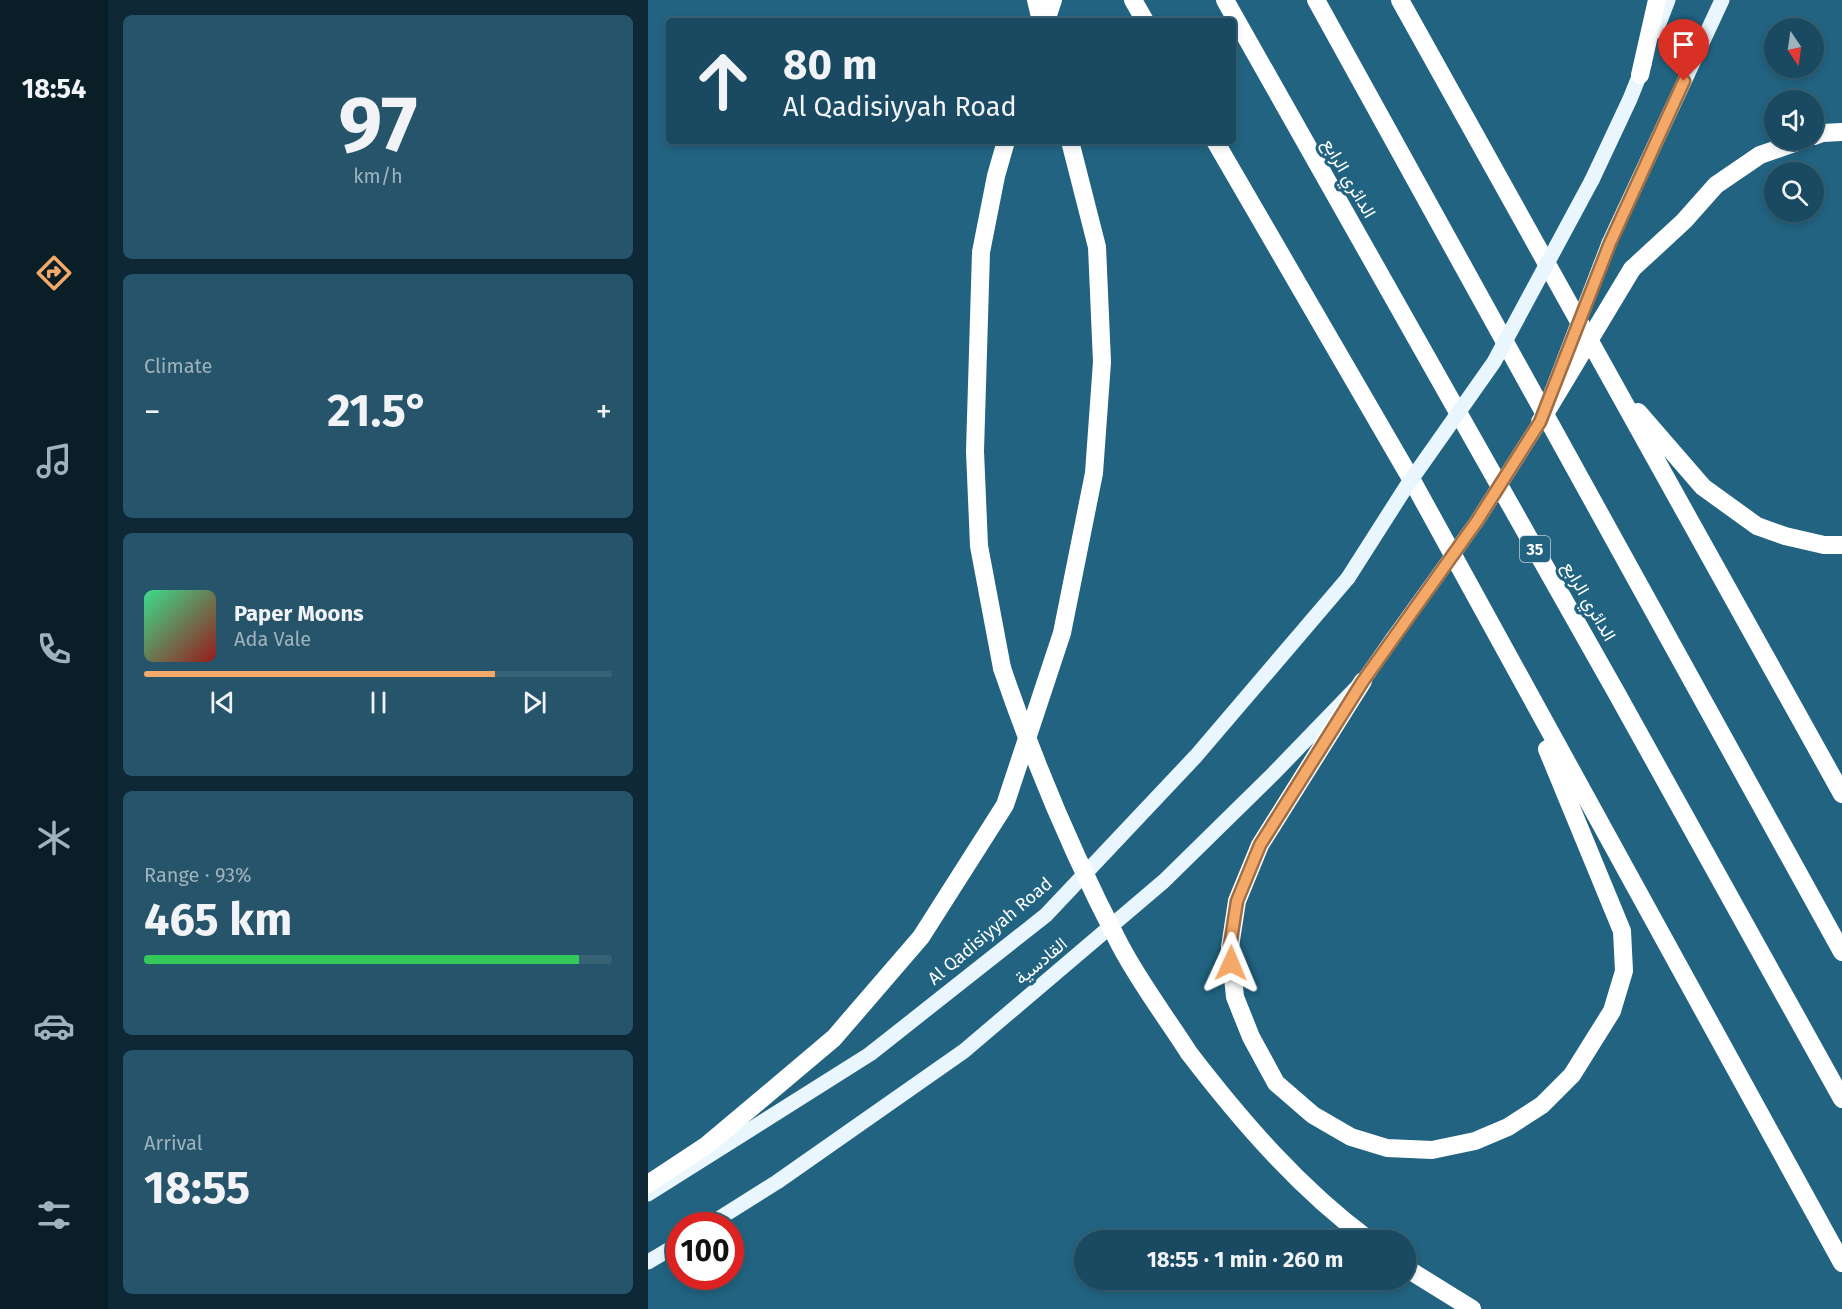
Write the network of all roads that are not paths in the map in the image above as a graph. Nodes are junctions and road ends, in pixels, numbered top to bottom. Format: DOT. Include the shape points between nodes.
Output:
graph roads {
  1 [pos="1036,0"];
  2 [pos="1053,0"];
  3 [pos="1132,0"];
  4 [pos="1225,0"];
  5 [pos="1316,0"];
  6 [pos="1400,0"];
  7 [pos="1657,0"];
  8 [pos="1668,0"];
  9 [pos="1722,0"];
  10 [pos="1040,18"];
  11 [pos="1047,18"];
  12 [pos="1143,18"];
  13 [pos="1235,18"];
  14 [pos="1236,19"];
  15 [pos="1640,75"];
  16 [pos="1842,132"];
  17 [pos="1824,133"];
  18 [pos="1005,144"];
  19 [pos="1071,144"];
  20 [pos="1217,144"];
  21 [pos="1774,150"];
  22 [pos="1614,384"];
  23 [pos="1540,422"];
  24 [pos="1842,545"];
  25 [pos="1515,669"];
  26 [pos="1363,681"];
  27 [pos="1842,794"];
  28 [pos="1842,952"];
  29 [pos="1842,1099"];
  30 [pos="648,1184"];
  31 [pos="648,1194"];
  32 [pos="729,1212"];
  33 [pos="1355,1230"];
  34 [pos="666,1251"];
  35 [pos="648,1262"];
  36 [pos="1842,1263"];
  37 [pos="1416,1274"];
  38 [pos="1472,1309"];
  1 -- 10 [label="highway"];
  2 -- 11 [label="highway"];
  3 -- 12 [label="highway"];
  4 -- 13 [label="highway, الدائري الرابع / 35"];
  5 -- 28 [label="highway"];
  6 -- 22 [label="highway"];
  7 -- 15 [label="highway"];
  8 -- 15 [label="main road, Al Qadisiyyah Road"];
  9 -- 23 [label="main road, bridge" via="1610,243"];
  14 -- 29 [label="highway, الدائري الرابع / 35"];
  15 -- 31 [label="main road, Al Qadisiyyah Road, bridge" via="1592,180 1494,362 1348,578 1196,756 1046,915 870,1054"];
  16 -- 17 [label="highway"];
  18 -- 33 [label="highway, bridge" via="981,252 975,451 979,546 1002,668 1059,817 1139,977 1226,1101 1336,1216"];
  19 -- 30 [label="highway" via="1097,247 1102,362 1094,473 1062,633 1005,806 921,937 834,1038 708,1145"];
  20 -- 25 [label="highway" via="1414,484"];
  21 -- 23 [label="highway, bridge" via="1760,155 1716,185 1632,269"];
  22 -- 24 [label="highway" via="1703,487 1757,526 1824,545"];
  22 -- 27 [label="highway"];
  23 -- 26 [label="main road, bridge" via="1477,521"];
  25 -- 26 [label="highway" via="1622,931 1624,971 1612,1011 1596,1038 1572,1075 1542,1105 1508,1127 1475,1141 1432,1150 1387,1148 1351,1137 1312,1115 1276,1083 1235,997 1230,946 1237,901 1260,845"];
  25 -- 36 [label="highway"];
  26 -- 32 [label="main road, القادسية" via="1164,881 964,1051"];
  34 -- 35 [label="main road"];
  37 -- 38 [label="highway"];
}
